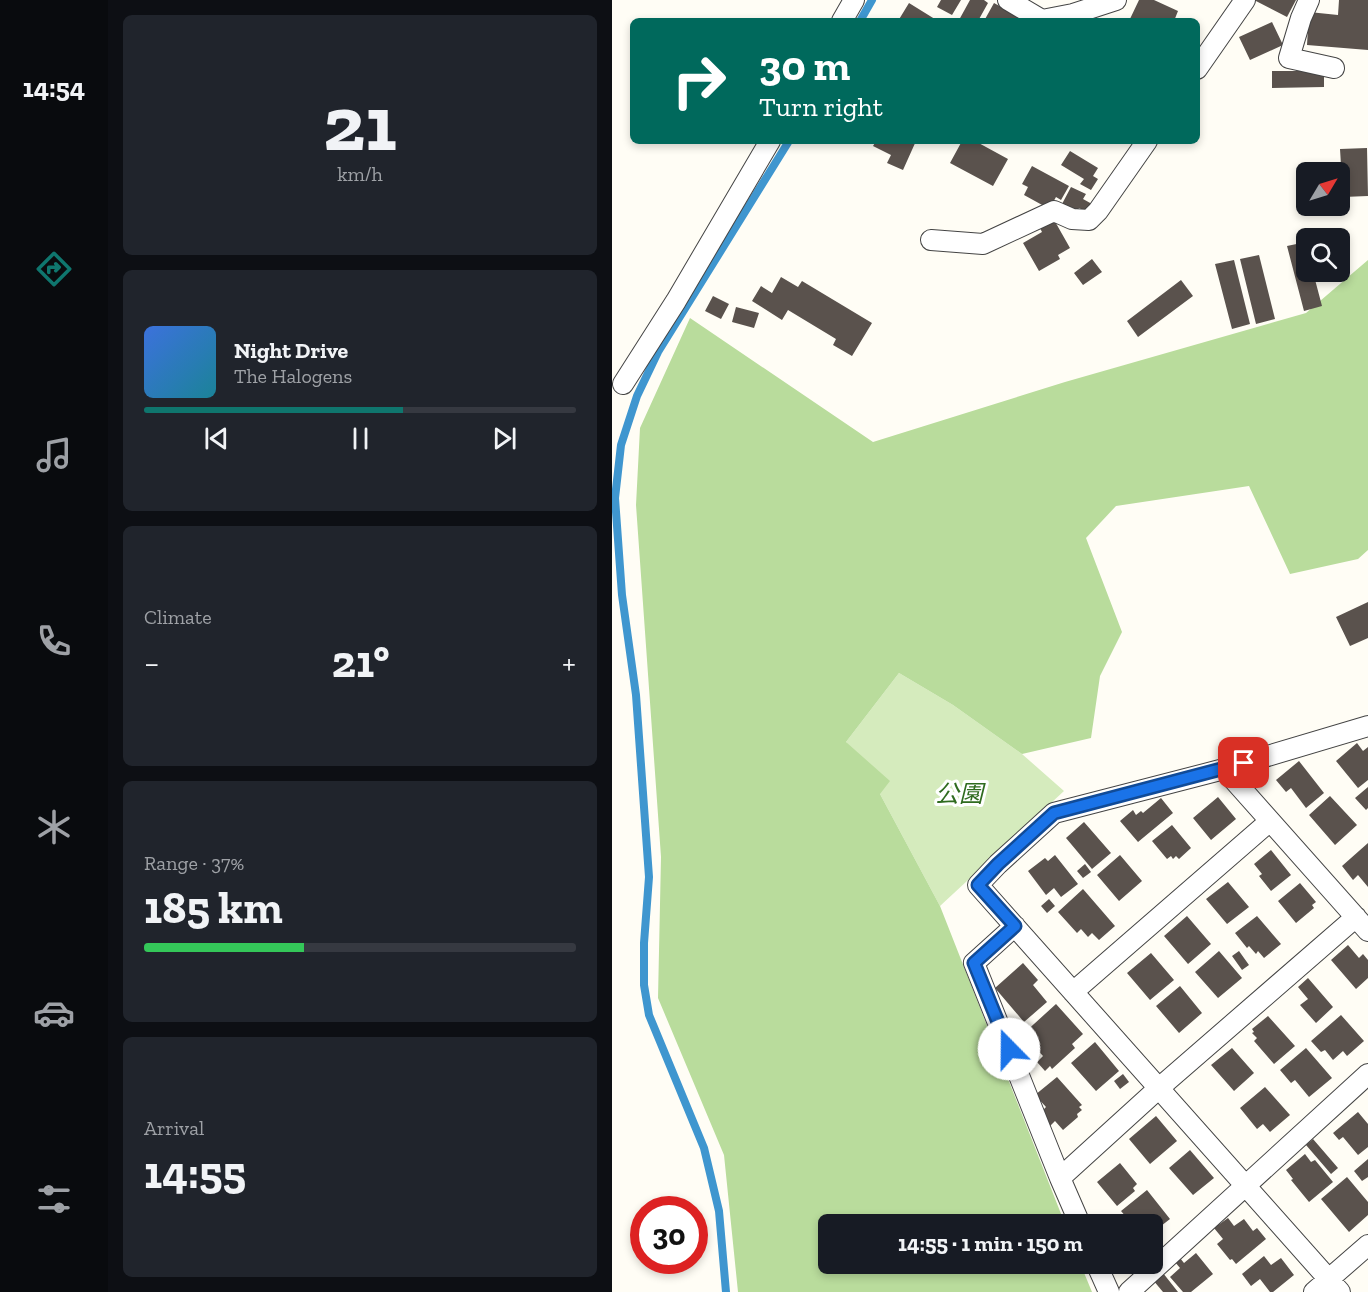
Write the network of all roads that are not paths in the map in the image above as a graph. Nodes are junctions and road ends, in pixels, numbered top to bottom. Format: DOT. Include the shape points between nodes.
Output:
graph roads {
  1 [pos="854,0"];
  2 [pos="1008,0"];
  3 [pos="1118,0"];
  4 [pos="1245,0"];
  5 [pos="1309,0"];
  6 [pos="844,18"];
  7 [pos="1039,18"];
  8 [pos="1052,18"];
  9 [pos="1106,18"];
  10 [pos="1200,65"];
  11 [pos="1334,68"];
  12 [pos="768,144"];
  13 [pos="1145,144"];
  14 [pos="931,240"];
  15 [pos="623,384"];
  16 [pos="1368,726"];
  17 [pos="1224,769"];
  18 [pos="1270,821"];
  19 [pos="1362,924"];
  20 [pos="1015,926"];
  21 [pos="1073,992"];
  22 [pos="1368,1074"];
  23 [pos="1159,1088"];
  24 [pos="1060,1178"];
  25 [pos="1246,1186"];
  26 [pos="1076,1214"];
  27 [pos="1368,1245"];
  28 [pos="1101,1274"];
  29 [pos="1327,1288"];
  30 [pos="1108,1292"];
  31 [pos="1129,1292"];
  1 -- 6 [label="street"];
  2 -- 7 [label="street"];
  3 -- 8 [label="street"];
  3 -- 9 [label="street"];
  4 -- 10 [label="street"];
  5 -- 11 [label="street" via="1289,58"];
  12 -- 15 [label="street"];
  13 -- 14 [label="street" via="1089,220 1072,219 1054,211 984,244"];
  16 -- 17 [label="street"];
  17 -- 18 [label="street"];
  17 -- 20 [label="street" via="1054,813 978,885"];
  18 -- 19 [label="street"];
  18 -- 21 [label="street"];
  19 -- 23 [label="street"];
  20 -- 21 [label="street"];
  20 -- 24 [label="street" via="974,963"];
  21 -- 23 [label="street"];
  22 -- 25 [label="street"];
  23 -- 24 [label="street"];
  23 -- 25 [label="street"];
  24 -- 26 [label="street"];
  25 -- 29 [label="street"];
  25 -- 31 [label="street"];
  27 -- 29 [label="street"];
  28 -- 30 [label="street"];
}
